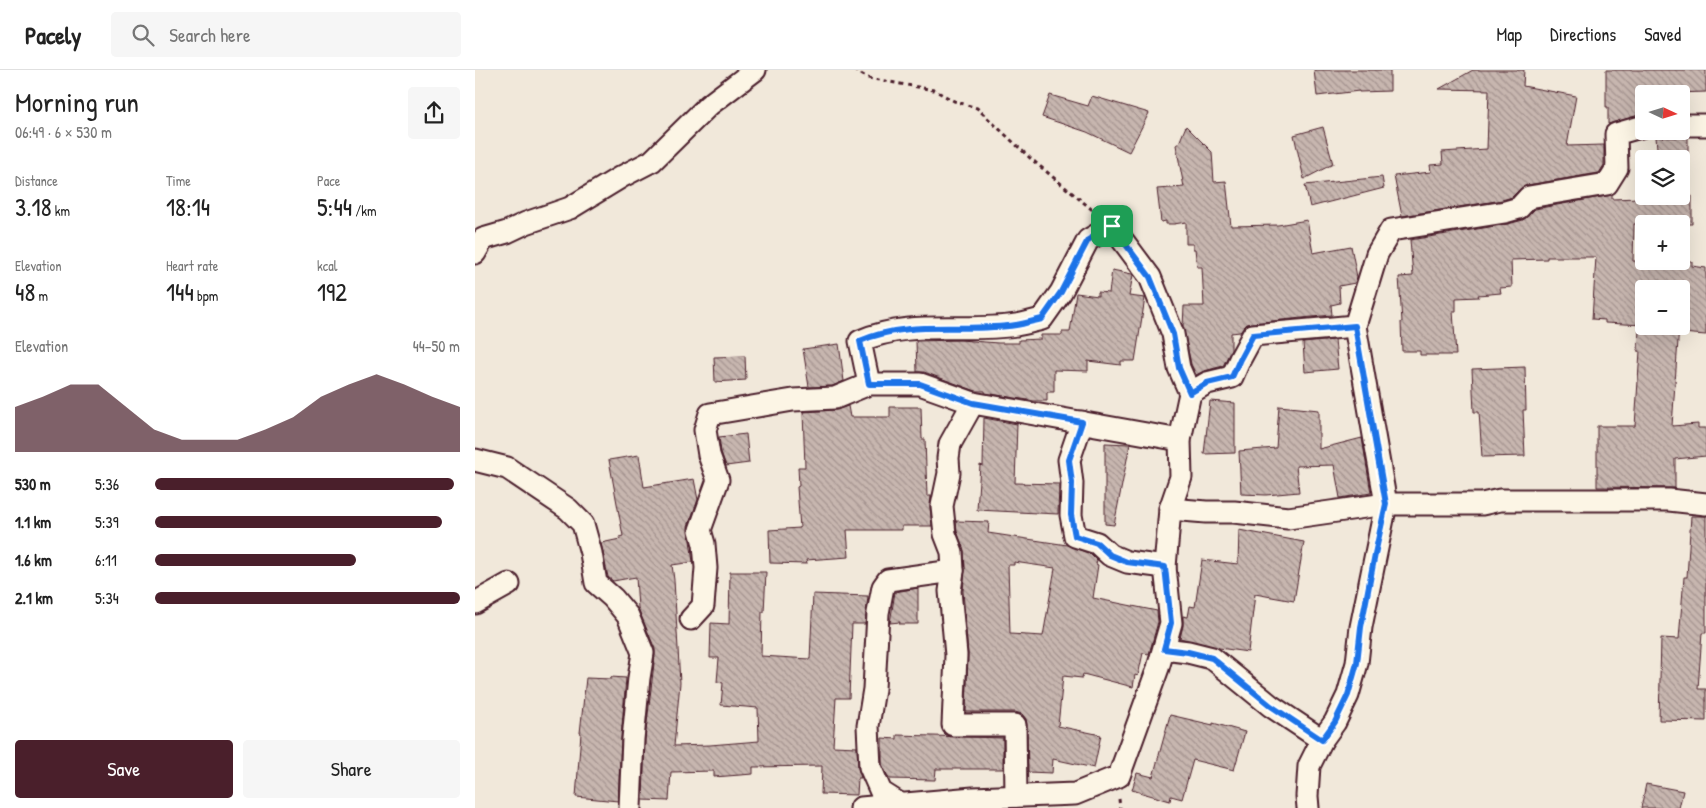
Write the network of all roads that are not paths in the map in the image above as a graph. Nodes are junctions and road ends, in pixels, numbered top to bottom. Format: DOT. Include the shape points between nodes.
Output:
graph roads {
  1 [pos="755,70"];
  2 [pos="1690,125"];
  3 [pos="1706,125"];
  4 [pos="1635,129"];
  5 [pos="475,253"];
  6 [pos="1355,326"];
  7 [pos="869,384"];
  8 [pos="1190,393"];
  9 [pos="973,403"];
  10 [pos="1082,422"];
  11 [pos="1180,440"];
  12 [pos="475,460"];
  13 [pos="1386,504"];
  14 [pos="1706,504"];
  15 [pos="1170,508"];
  16 [pos="1165,567"];
  17 [pos="953,571"];
  18 [pos="509,584"];
  19 [pos="475,603"];
  20 [pos="691,619"];
  21 [pos="1164,649"];
  22 [pos="1322,740"];
  23 [pos="1016,796"];
  24 [pos="900,804"];
  25 [pos="630,808"];
  26 [pos="861,808"];
  27 [pos="1308,808"];
  1 -- 5 [label="street" via="709,105 652,161 570,208 483,239"];
  2 -- 3 [label="street"];
  4 -- 6 [label="street" via="1616,134 1617,168 1607,184 1529,197 1519,208 1505,212 1391,230 1377,254"];
  6 -- 8 [label="street" via="1253,335 1232,377 1207,383"];
  6 -- 13 [label="street"];
  7 -- 8 [label="street" via="860,341 909,328 1006,326 1042,319 1061,292 1088,240 1112,226 1150,277 1173,334 1179,368"];
  7 -- 9 [label="street" via="920,384"];
  7 -- 20 [label="street" via="835,398 793,400 710,414 705,430 718,480 700,530 706,568 703,606"];
  8 -- 11 [label="street"];
  9 -- 10 [label="street"];
  9 -- 17 [label="street" via="950,444 948,458 949,473 943,506"];
  10 -- 11 [label="street"];
  10 -- 16 [label="street" via="1069,460 1075,536 1097,543 1110,555 1127,562"];
  11 -- 15 [label="street" via="1181,477"];
  12 -- 25 [label="street" via="507,468 568,509 583,524 596,583 628,616 643,653 633,739"];
  13 -- 14 [label="street" via="1482,504 1501,500 1669,500"];
  13 -- 15 [label="street" via="1288,518"];
  13 -- 22 [label="street" via="1357,663 1348,695"];
  15 -- 16 [label="street"];
  16 -- 21 [label="street" via="1171,623"];
  17 -- 23 [label="street" via="950,591 956,655 953,725 1015,724"];
  17 -- 24 [label="street" via="888,580 883,587 868,726 870,767 881,792"];
  18 -- 19 [label="street"];
  21 -- 22 [label="street" via="1212,658 1271,706"];
  21 -- 23 [label="street" via="1119,776 1075,794"];
  22 -- 27 [label="street" via="1309,766"];
  23 -- 24 [label="street"];
  24 -- 26 [label="street"];
}
